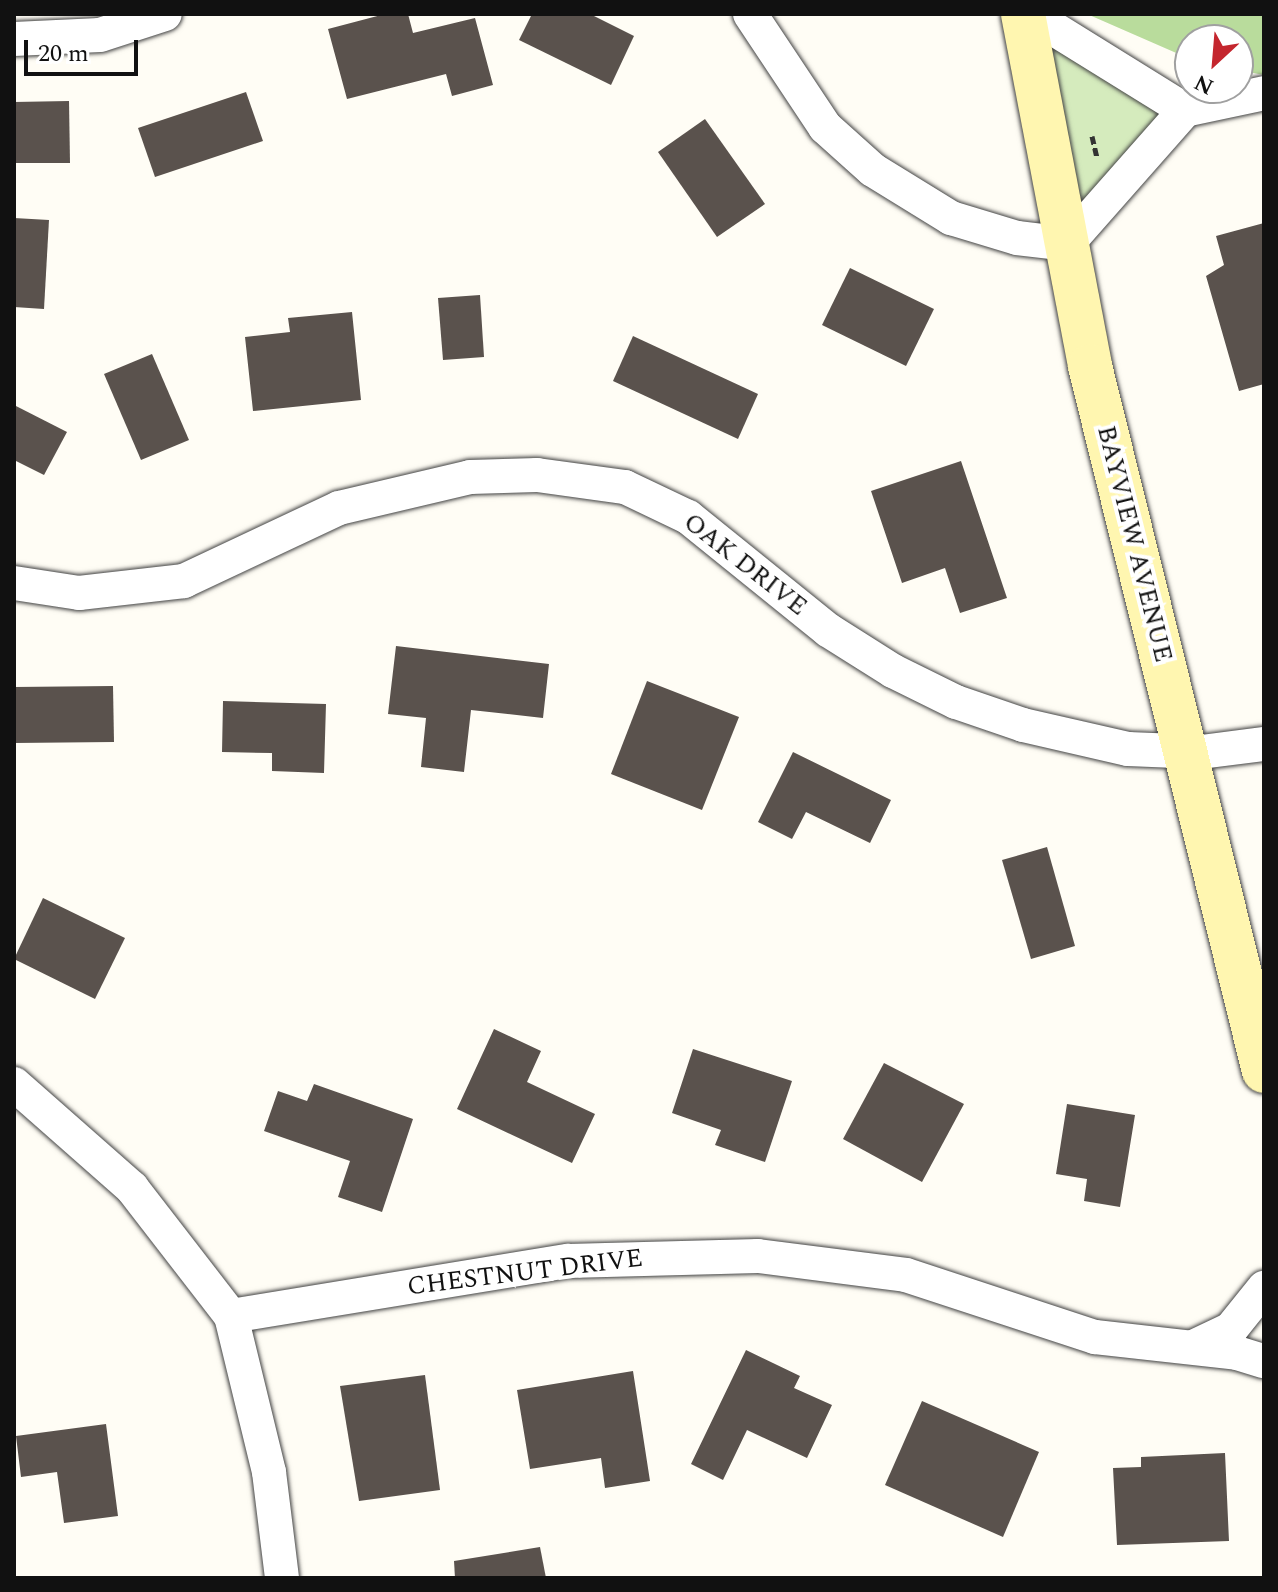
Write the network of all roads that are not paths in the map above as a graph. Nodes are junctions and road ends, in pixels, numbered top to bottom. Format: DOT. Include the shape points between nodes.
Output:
graph roads {
  1 [pos="165,14"];
  2 [pos="750,14"];
  3 [pos="1023,14"];
  4 [pos="1030,14"];
  5 [pos="14,39"];
  6 [pos="1264,93"];
  7 [pos="1185,110"];
  8 [pos="1067,244"];
  9 [pos="14,583"];
  10 [pos="1264,744"];
  11 [pos="1186,751"];
  12 [pos="1264,1071"];
  13 [pos="14,1084"];
  14 [pos="1264,1288"];
  15 [pos="231,1316"];
  16 [pos="1193,1347"];
  17 [pos="1264,1361"];
  18 [pos="282,1578"];
  1 -- 5 [label="street" via="100,35"];
  2 -- 8 [label="street" via="825,127 906,195 951,218 1017,238"];
  3 -- 8 [label="main road, BAYVIEW AVENUE"];
  4 -- 7 [label="street"];
  6 -- 7 [label="street"];
  7 -- 8 [label="street"];
  8 -- 11 [label="main road, BAYVIEW AVENUE" via="1090,366"];
  9 -- 11 [label="street, OAK DRIVE" via="79,593 184,581 339,508 470,477 537,475 625,487 688,517 828,630 956,702 1023,725 1128,749"];
  10 -- 11 [label="street, OAK DRIVE"];
  11 -- 12 [label="main road, BAYVIEW AVENUE"];
  13 -- 15 [label="street" via="132,1188"];
  14 -- 16 [label="street" via="1231,1329"];
  15 -- 16 [label="street, CHESTNUT DRIVE" via="568,1261 742,1256 813,1260 906,1275 1095,1337"];
  15 -- 18 [label="street" via="269,1472"];
  16 -- 17 [label="street, CHESTNUT DRIVE"];
}
